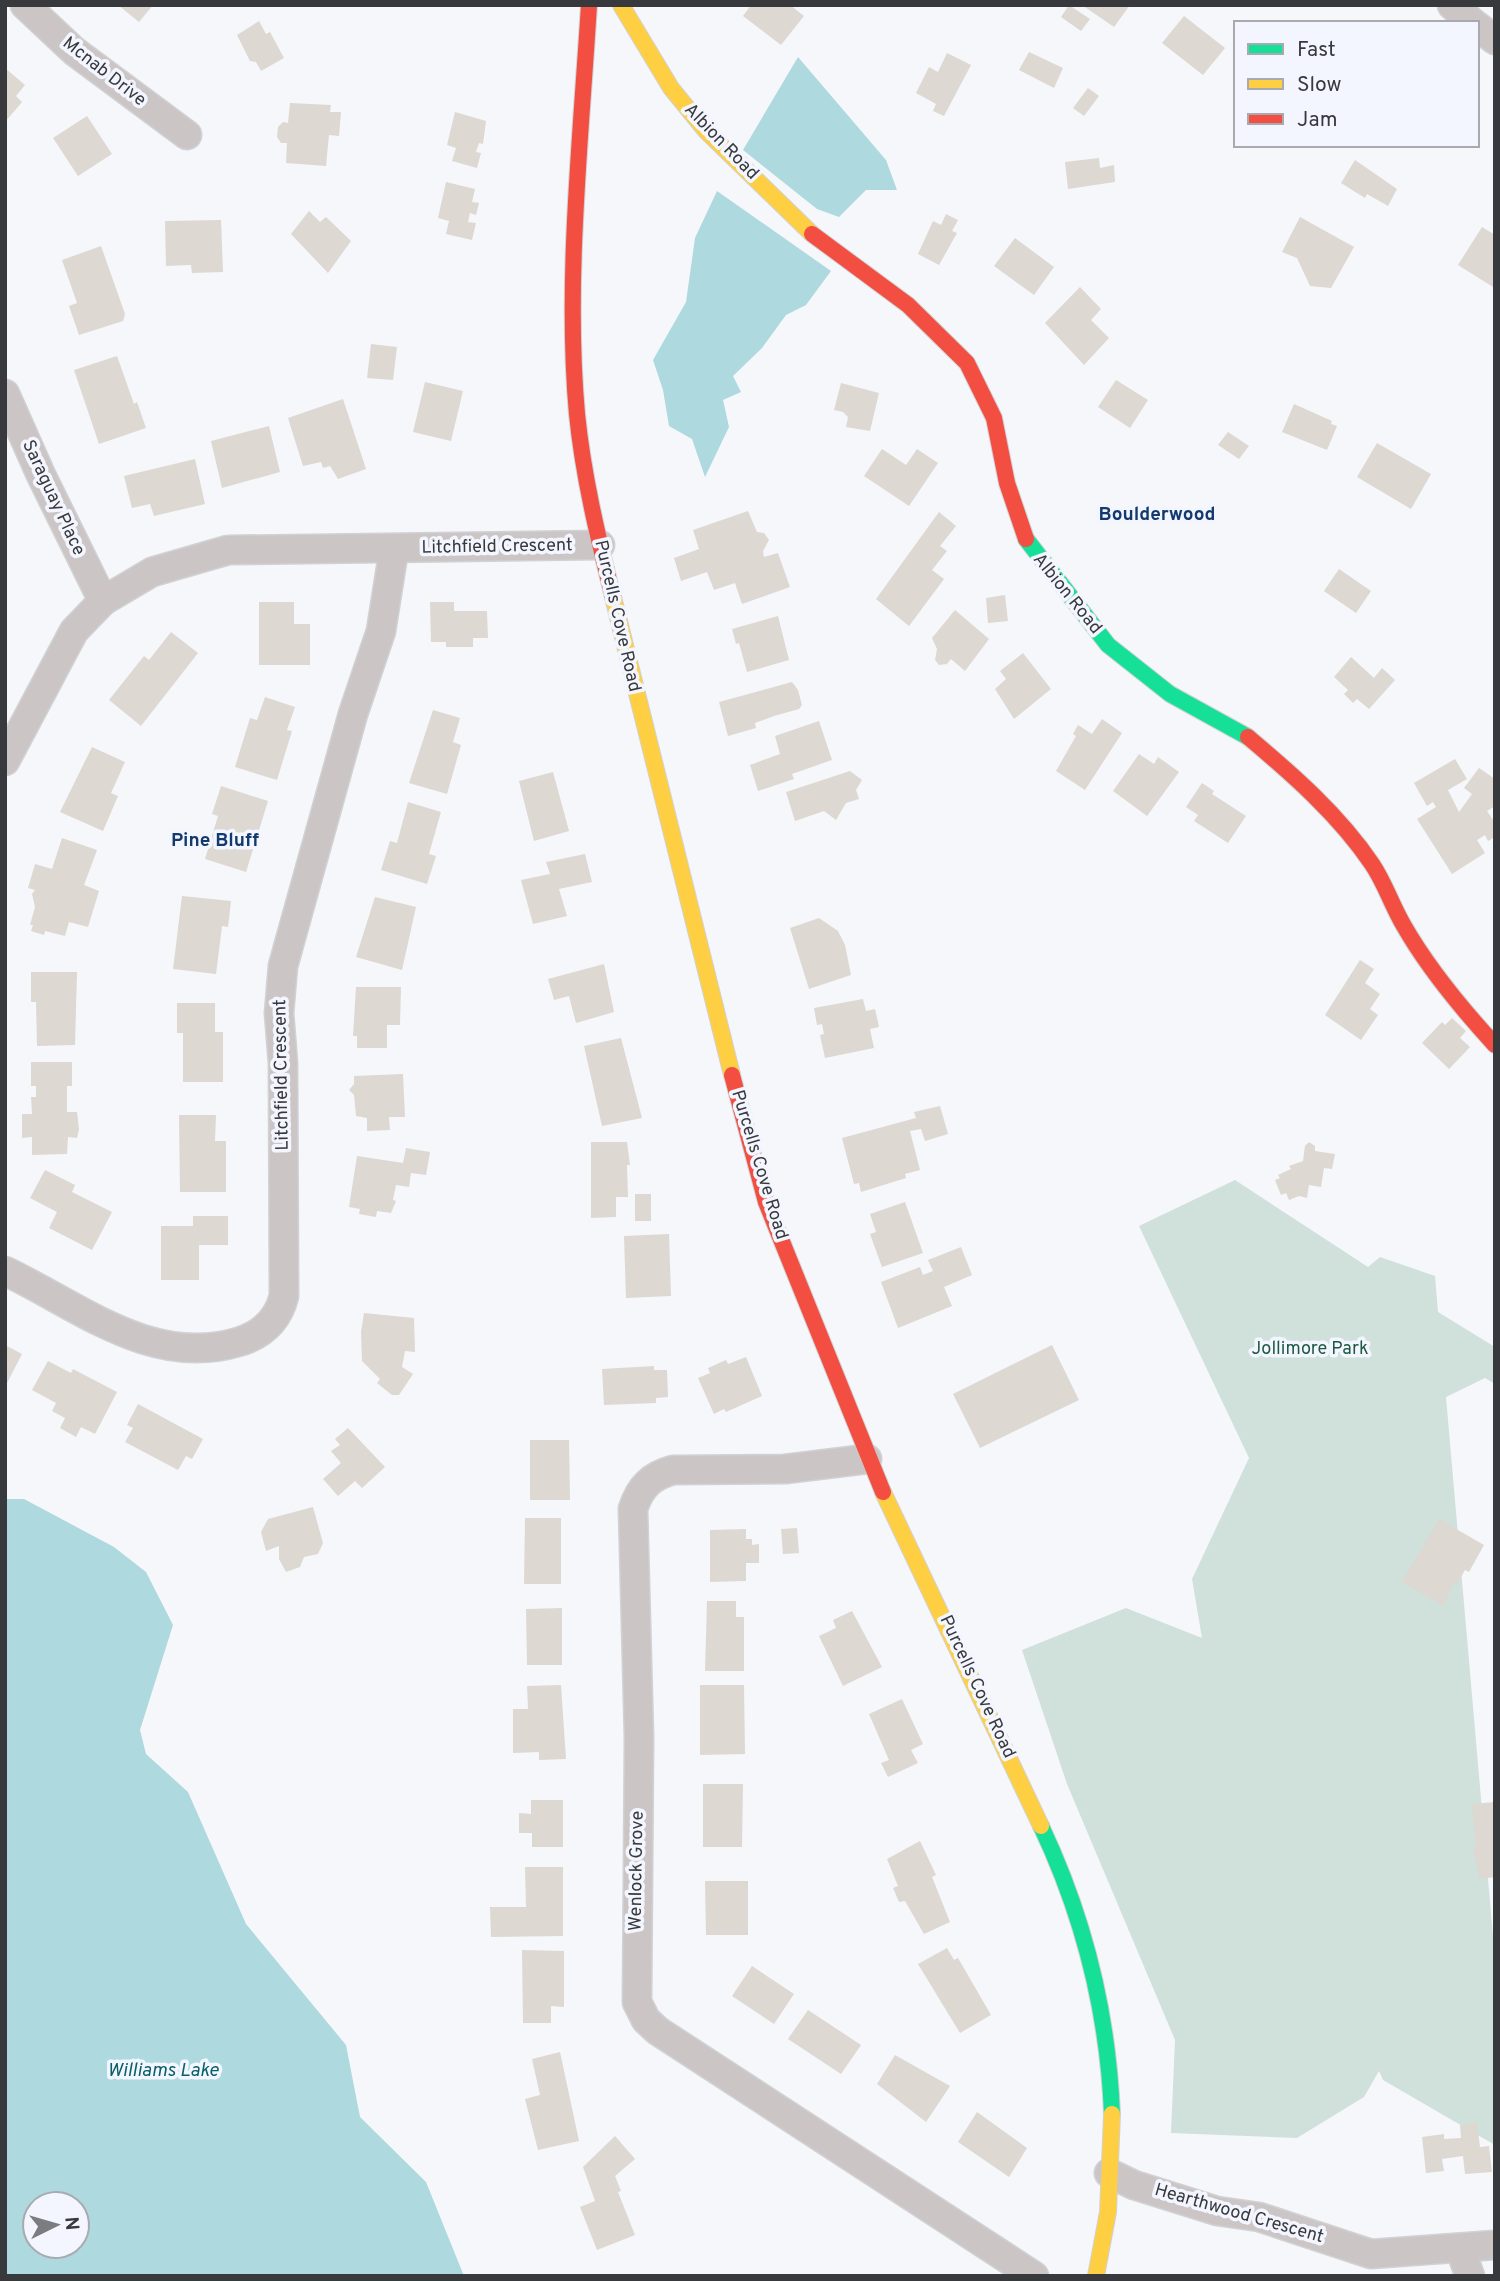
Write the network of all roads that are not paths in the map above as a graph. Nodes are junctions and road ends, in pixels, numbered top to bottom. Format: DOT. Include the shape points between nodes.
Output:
graph roads {
  1 [pos="25,5"];
  2 [pos="589,5"];
  3 [pos="621,5"];
  4 [pos="1452,5"];
  5 [pos="1471,21"];
  6 [pos="1479,27"];
  7 [pos="1495,40"];
  8 [pos="187,135"];
  9 [pos="5,394"];
  10 [pos="600,545"];
  11 [pos="394,549"];
  12 [pos="103,601"];
  13 [pos="5,761"];
  14 [pos="1495,1045"];
  15 [pos="5,1271"];
  16 [pos="867,1459"];
  17 [pos="1109,2173"];
  18 [pos="1495,2245"];
  19 [pos="1460,2249"];
  20 [pos="1034,2276"];
  21 [pos="1096,2276"];
  22 [pos="1470,2276"];
  1 -- 8 [label="street, Mcnab Drive" via="74,51"];
  2 -- 10 [label="main road, Purcells Cove Road" via="574,269 577,415"];
  3 -- 14 [label="main road, Albion Road" via="671,88 706,131 826,247 908,305 967,363 994,418 1007,483 1027,543 1074,605 1129,663 1170,694 1265,750 1333,817 1372,864 1405,928"];
  4 -- 5 [label="street"];
  6 -- 7 [label="street"];
  9 -- 12 [label="street, Saraguay Place"];
  10 -- 11 [label="street, Litchfield Crescent"];
  10 -- 16 [label="main road, Purcells Cove Road" via="766,1202"];
  11 -- 12 [label="street, Litchfield Crescent" via="228,550 152,572"];
  11 -- 15 [label="street, Litchfield Crescent" via="381,631 353,714 283,967 279,1013 284,1296 277,1314 257,1334 222,1347 164,1347 137,1339"];
  12 -- 13 [label="street, Litchfield Crescent" via="74,631"];
  16 -- 17 [label="main road, Purcells Cove Road" via="1041,1824 1087,1940 1105,2031 1112,2112"];
  16 -- 20 [label="street, Wenlock Grove" via="785,1469 673,1470 645,1484 636,1499 637,2003 658,2031"];
  17 -- 19 [label="street, Hearthwood Crescent" via="1217,2211 1259,2217 1371,2254"];
  17 -- 21 [label="main road, Purcells Cove Road" via="1108,2212"];
  18 -- 19 [label="street, Hearthwood Crescent"];
  19 -- 22 [label="street"];
}
